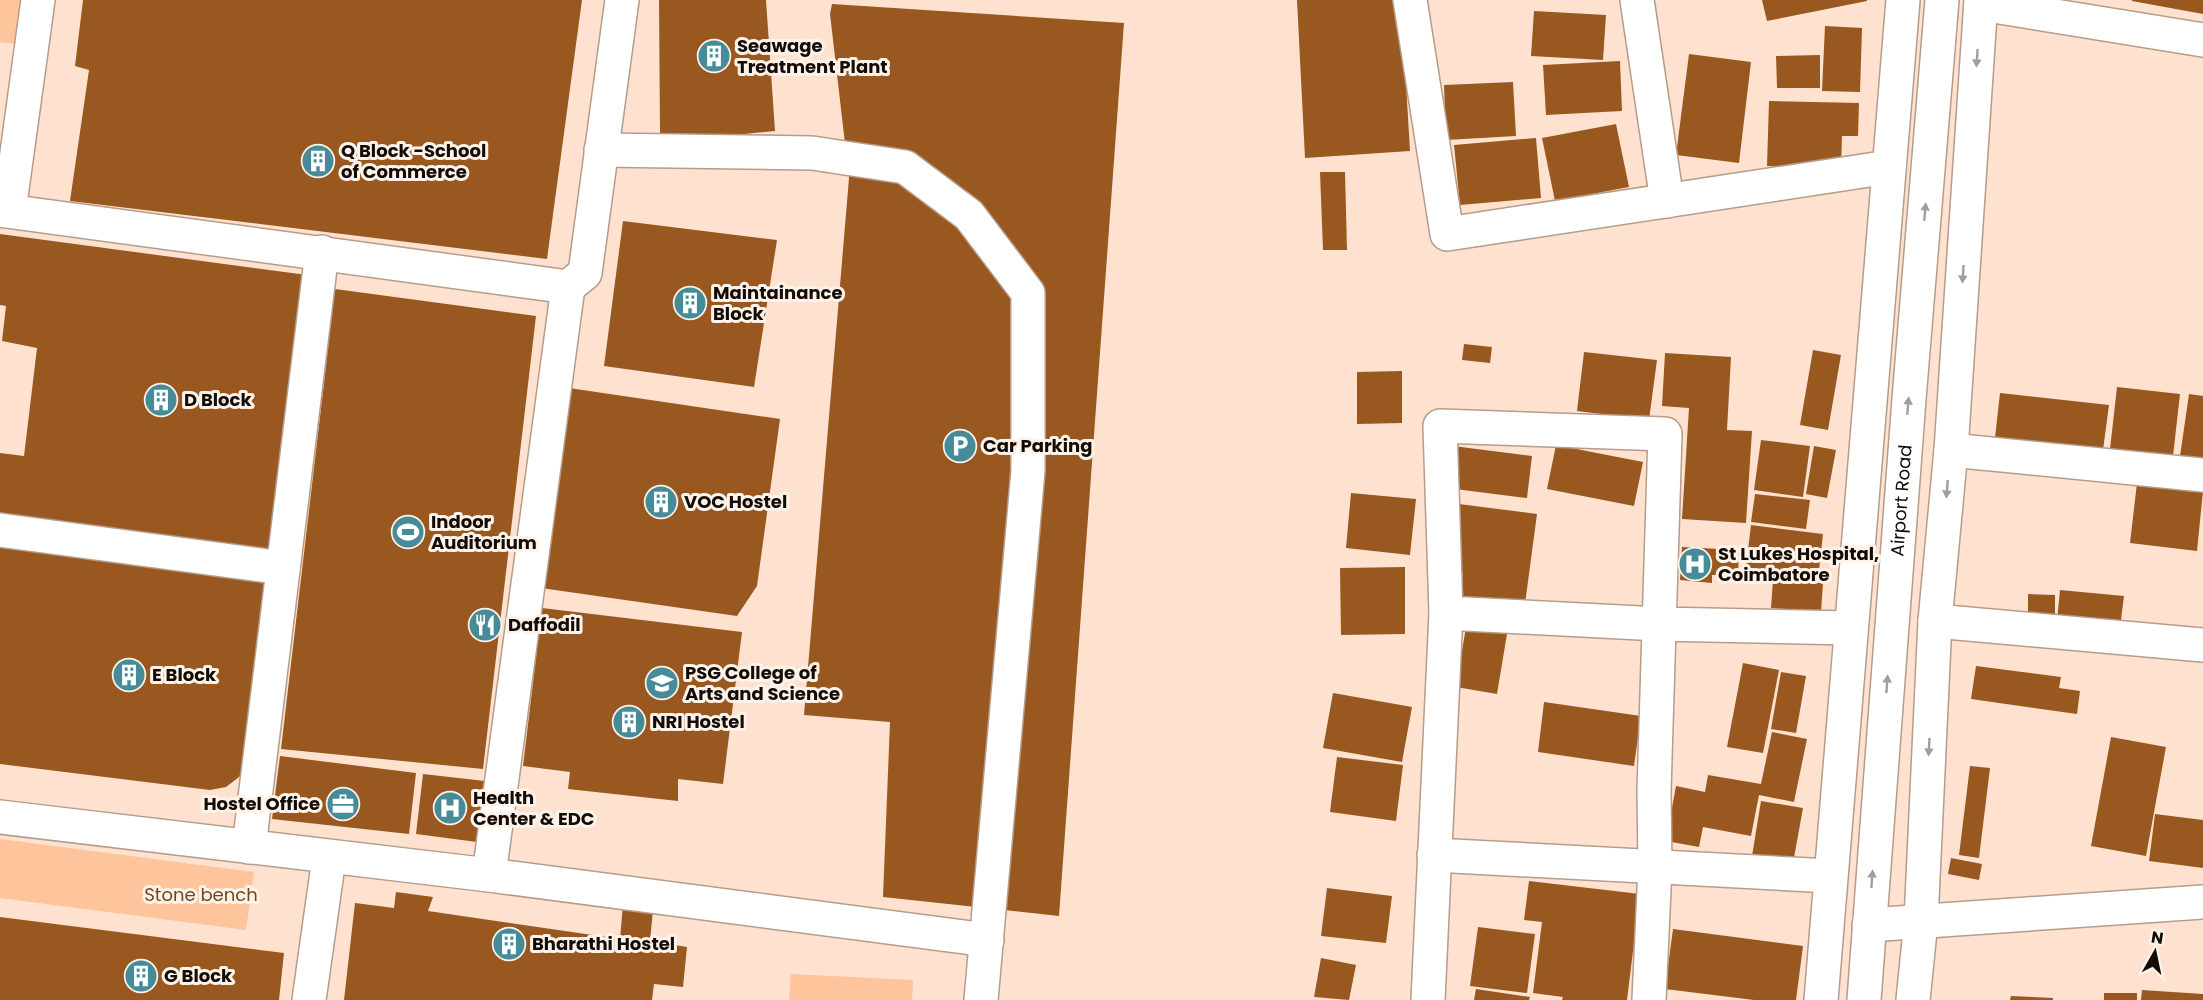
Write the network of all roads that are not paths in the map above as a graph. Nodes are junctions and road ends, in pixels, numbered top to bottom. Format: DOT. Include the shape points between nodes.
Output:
graph roads {
  1 [pos="38,0"];
  2 [pos="622,0"];
  3 [pos="1410,0"];
  4 [pos="1637,0"];
  5 [pos="1903,0"];
  6 [pos="1942,0"];
  7 [pos="1981,2"];
  8 [pos="2203,40"];
  9 [pos="602,150"];
  10 [pos="1889,167"];
  11 [pos="1667,201"];
  12 [pos="4,211"];
  13 [pos="322,252"];
  14 [pos="567,287"];
  15 [pos="1951,450"];
  16 [pos="2203,475"];
  17 [pos="0,530"];
  18 [pos="283,568"];
  19 [pos="1446,613"];
  20 [pos="1935,621"];
  21 [pos="1659,624"];
  22 [pos="1851,628"];
  23 [pos="2203,645"];
  24 [pos="0,817"];
  25 [pos="249,847"];
  26 [pos="1434,855"];
  27 [pos="329,858"];
  28 [pos="1655,867"];
  29 [pos="489,875"];
  30 [pos="1830,876"];
  31 [pos="2203,902"];
  32 [pos="1922,921"];
  33 [pos="1869,925"];
  34 [pos="987,940"];
  35 [pos="309,1000"];
  36 [pos="981,1000"];
  37 [pos="1428,1000"];
  38 [pos="1649,1000"];
  39 [pos="1821,1000"];
  40 [pos="1863,1000"];
  41 [pos="1913,1000"];
  1 -- 12 [label="street"];
  2 -- 9 [label="street"];
  3 -- 11 [label="street" via="1447,234"];
  4 -- 11 [label="street"];
  5 -- 10 [label="street"];
  33 -- 6 [label="street, Airport Road, one-way"];
  7 -- 8 [label="street"];
  7 -- 15 [label="street, one-way"];
  9 -- 14 [label="street" via="585,273"];
  9 -- 34 [label="street" via="812,153 905,167 969,215 1028,293 1028,471"];
  10 -- 11 [label="street"];
  10 -- 22 [label="street"];
  12 -- 13 [label="street"];
  13 -- 14 [label="street"];
  13 -- 18 [label="street"];
  14 -- 29 [label="street"];
  15 -- 16 [label="street"];
  15 -- 20 [label="street, one-way"];
  17 -- 18 [label="street"];
  18 -- 25 [label="street"];
  19 -- 21 [label="street"];
  19 -- 21 [label="street" via="1440,426 1665,434"];
  19 -- 26 [label="street"];
  20 -- 23 [label="street"];
  20 -- 32 [label="street, one-way"];
  21 -- 22 [label="street"];
  21 -- 28 [label="street"];
  22 -- 30 [label="street"];
  24 -- 25 [label="street"];
  25 -- 27 [label="street"];
  26 -- 28 [label="street"];
  26 -- 37 [label="street"];
  27 -- 29 [label="street"];
  27 -- 35 [label="street"];
  28 -- 30 [label="street"];
  28 -- 38 [label="street"];
  29 -- 34 [label="street"];
  30 -- 39 [label="street"];
  31 -- 32 [label="street"];
  32 -- 33 [label="street"];
  32 -- 41 [label="street"];
  33 -- 40 [label="street, Airport Road"];
  34 -- 36 [label="street"];
}
